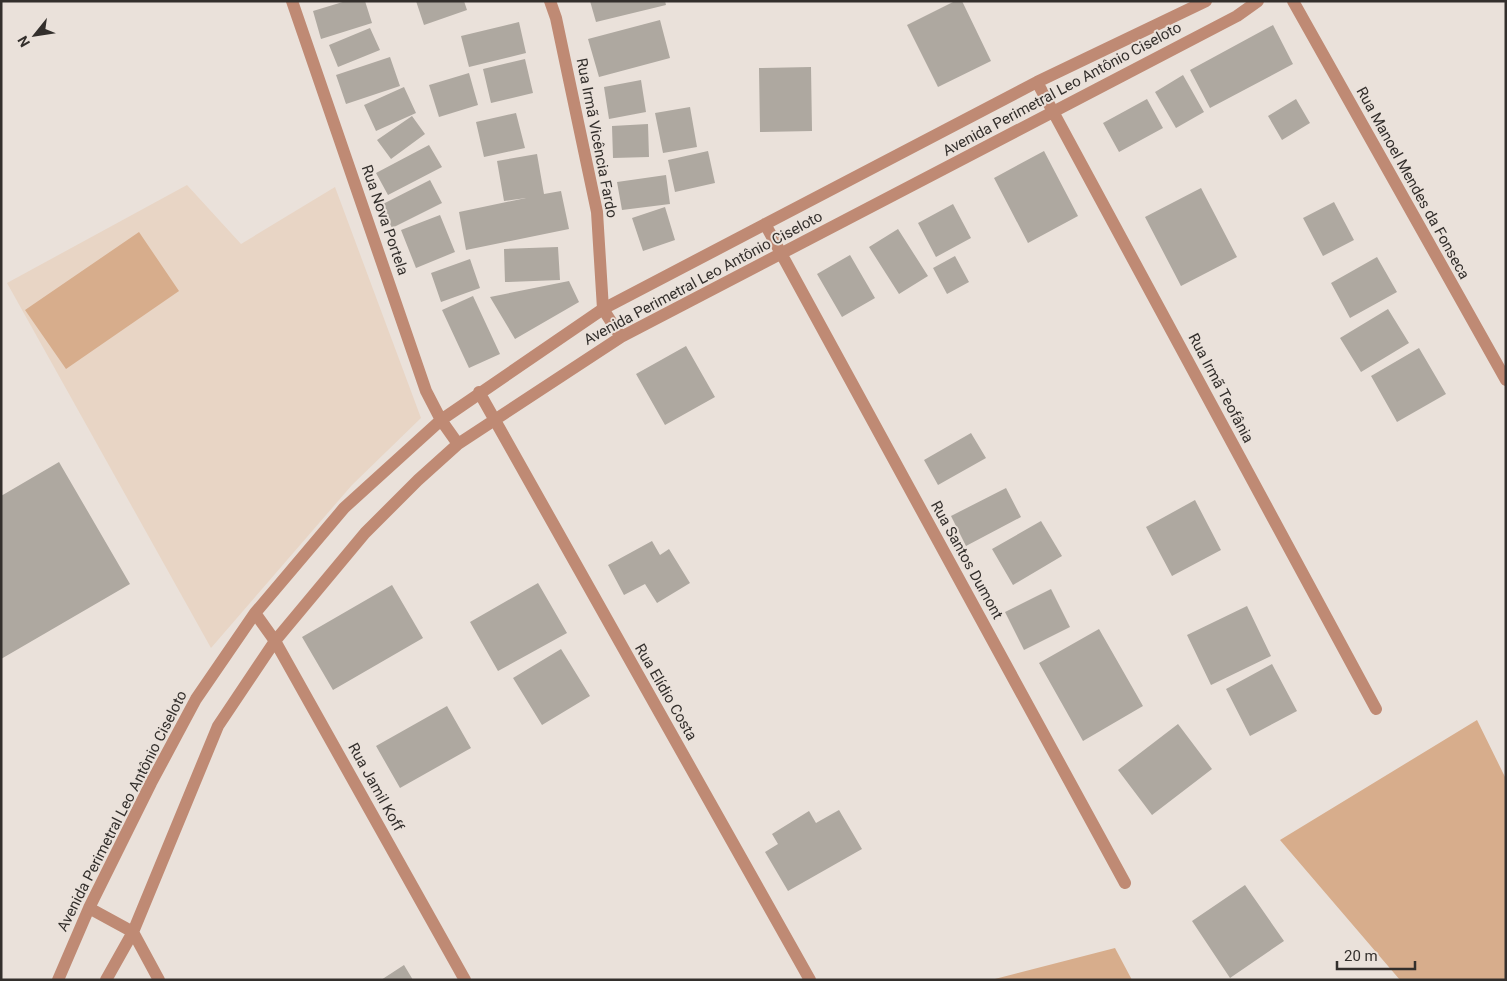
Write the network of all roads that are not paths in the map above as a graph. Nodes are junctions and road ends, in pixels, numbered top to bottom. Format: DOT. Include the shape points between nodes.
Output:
graph roads {
  1 [pos="292,1"];
  2 [pos="550,1"];
  3 [pos="1206,1"];
  4 [pos="1292,1"];
  5 [pos="1256,3"];
  6 [pos="1037,82"];
  7 [pos="1053,112"];
  8 [pos="765,224"];
  9 [pos="780,254"];
  10 [pos="603,309"];
  11 [pos="621,337"];
  12 [pos="1506,380"];
  13 [pos="479,392"];
  14 [pos="441,420"];
  15 [pos="493,420"];
  16 [pos="458,444"];
  17 [pos="255,613"];
  18 [pos="275,641"];
  19 [pos="1376,709"];
  20 [pos="1125,883"];
  21 [pos="89,908"];
  22 [pos="132,932"];
  23 [pos="58,980"];
  24 [pos="106,980"];
  25 [pos="159,980"];
  26 [pos="465,980"];
  27 [pos="810,980"];
  1 -- 14 [label="street, Rua Nova Portela" via="426,392"];
  2 -- 10 [label="street, Rua Irmã Vicência Fardo" via="597,212"];
  3 -- 6 [label="street, Avenida Perimetral Leo Antônio Ciseloto"];
  4 -- 12 [label="street, Rua Manoel Mendes da Fonseca"];
  5 -- 7 [label="street, Avenida Perimetral Leo Antônio Ciseloto"];
  6 -- 7 [label="street, Rua Irmã Teofânia"];
  6 -- 8 [label="street, Avenida Perimetral Leo Antônio Ciseloto"];
  7 -- 9 [label="street, Avenida Perimetral Leo Antônio Ciseloto"];
  7 -- 19 [label="street, Rua Irmã Teofânia"];
  8 -- 9 [label="street, Rua Santos Dumont"];
  8 -- 10 [label="street, Avenida Perimetral Leo Antônio Ciseloto"];
  9 -- 11 [label="street, Avenida Perimetral Leo Antônio Ciseloto"];
  9 -- 20 [label="street, Rua Santos Dumont"];
  10 -- 11 [label="street, Rua Irmã Vicência Fardo"];
  10 -- 13 [label="street, Avenida Perimetral Leo Antônio Ciseloto"];
  11 -- 15 [label="street, Avenida Perimetral Leo Antônio Ciseloto"];
  13 -- 14 [label="street, Avenida Perimetral Leo Antônio Ciseloto"];
  13 -- 15 [label="street, Rua Elídio Costa"];
  14 -- 16 [label="street, Rua Nova Portela"];
  14 -- 17 [label="street, Avenida Perimetral Leo Antônio Ciseloto" via="344,508"];
  15 -- 16 [label="street, Avenida Perimetral Leo Antônio Ciseloto"];
  15 -- 27 [label="street, Rua Elídio Costa"];
  16 -- 18 [label="street, Avenida Perimetral Leo Antônio Ciseloto" via="365,533"];
  17 -- 18 [label="street, Rua Jamil Koff"];
  17 -- 21 [label="street, Avenida Perimetral Leo Antônio Ciseloto" via="196,699"];
  18 -- 22 [label="street, Avenida Perimetral Leo Antônio Ciseloto" via="218,726"];
  18 -- 26 [label="street, Rua Jamil Koff"];
  21 -- 22 [label="street"];
  21 -- 23 [label="street, Avenida Perimetral Leo Antônio Ciseloto"];
  22 -- 24 [label="street, Avenida Perimetral Leo Antônio Ciseloto"];
  22 -- 25 [label="street"];
}
